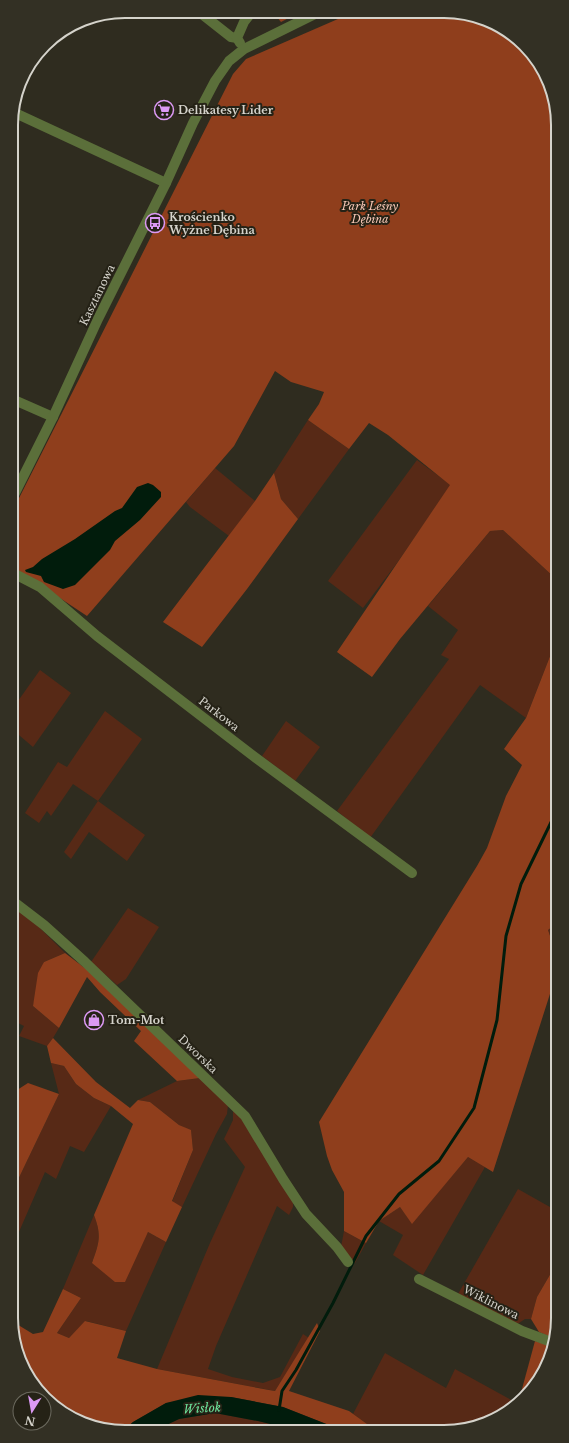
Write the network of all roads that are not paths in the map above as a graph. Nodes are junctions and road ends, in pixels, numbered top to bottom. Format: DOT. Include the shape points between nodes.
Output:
graph roads {
  1 [pos="206,18"];
  2 [pos="247,18"];
  3 [pos="307,18"];
  4 [pos="237,38"];
  5 [pos="244,49"];
  6 [pos="18,115"];
  7 [pos="166,183"];
  8 [pos="18,401"];
  9 [pos="53,417"];
  10 [pos="18,487"];
  11 [pos="18,576"];
  12 [pos="412,873"];
  13 [pos="18,905"];
  14 [pos="348,1262"];
  15 [pos="419,1279"];
  16 [pos="548,1342"];
  1 -- 4 [label="street"];
  2 -- 4 [label="street"];
  3 -- 5 [label="street, Kasztanowa"];
  4 -- 5 [label="street"];
  5 -- 7 [label="street, Kasztanowa" via="229,61 215,81"];
  6 -- 7 [label="street"];
  7 -- 9 [label="street, Kasztanowa"];
  8 -- 9 [label="street"];
  9 -- 10 [label="street, Kasztanowa"];
  11 -- 12 [label="street, Parkowa" via="40,587 97,636 250,754"];
  13 -- 14 [label="street, Dworska" via="85,962 245,1116 306,1214"];
  15 -- 16 [label="street, Wiklinowa"];
}
